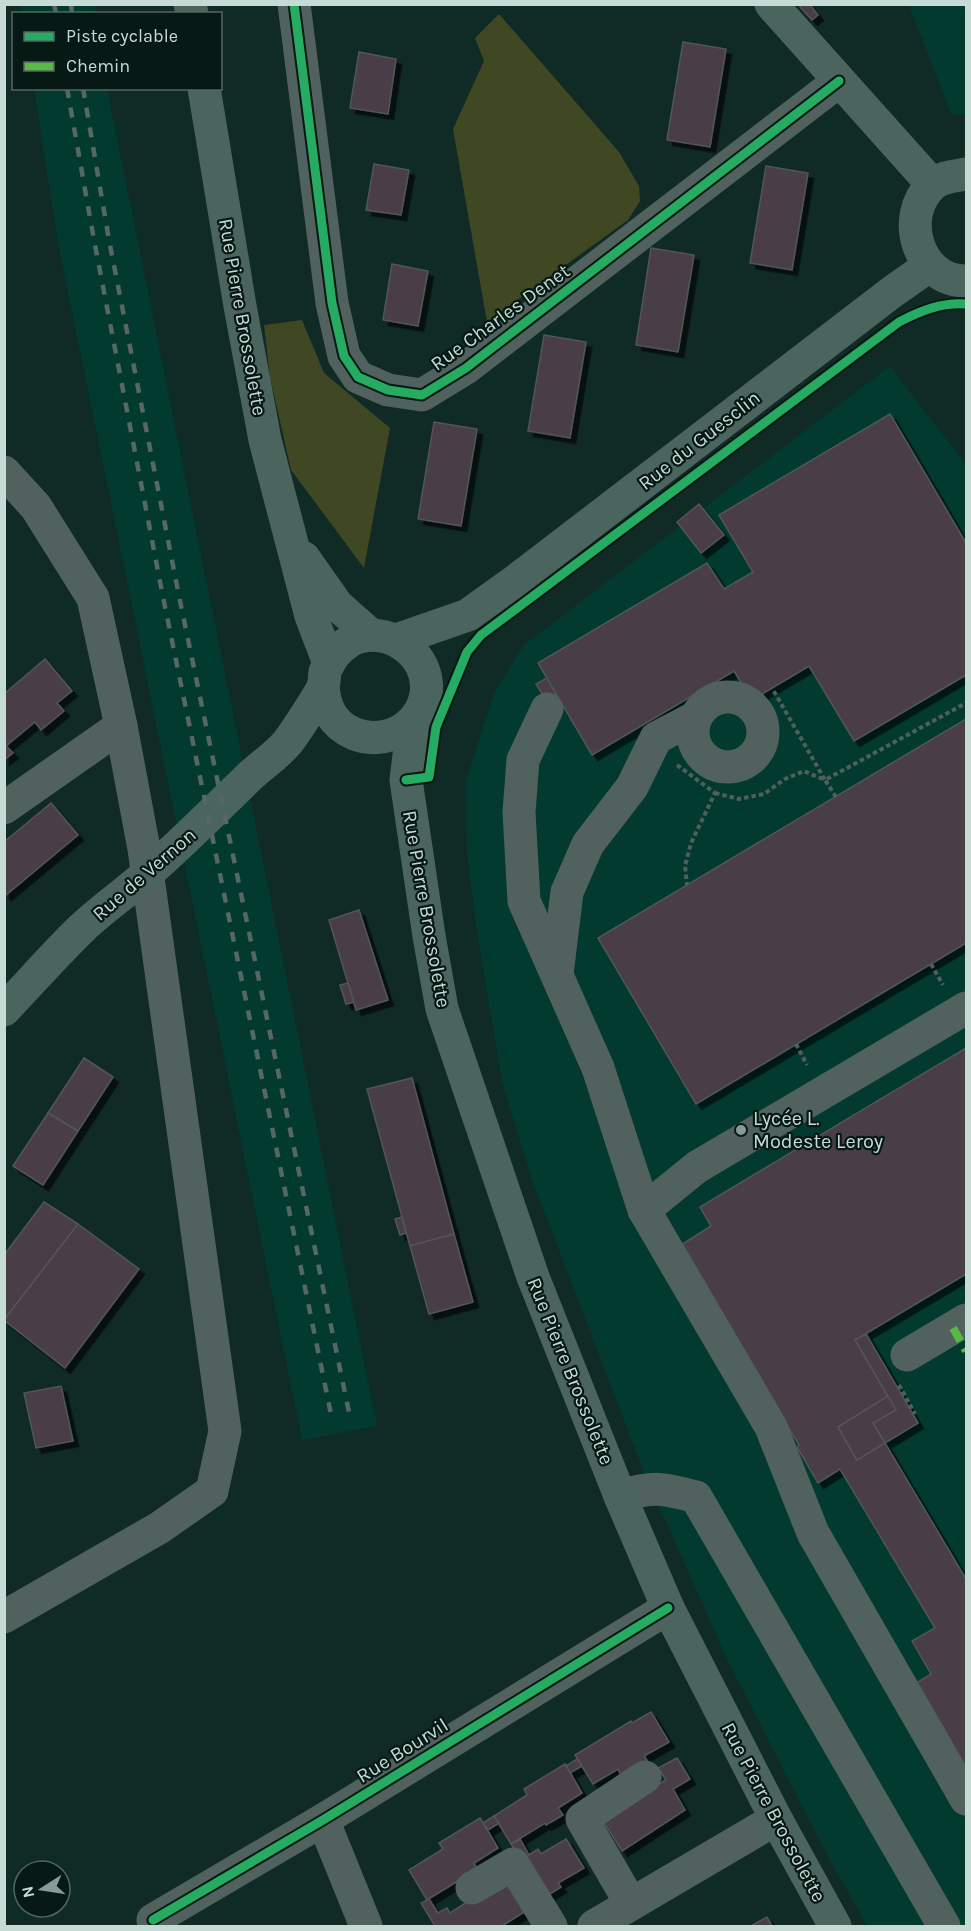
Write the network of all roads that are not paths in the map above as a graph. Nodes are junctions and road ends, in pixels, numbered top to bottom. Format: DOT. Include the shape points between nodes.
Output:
graph roads {
  1 [pos="294,4"];
  2 [pos="771,4"];
  3 [pos="839,81"];
  4 [pos="204,90"];
  5 [pos="966,174"];
  6 [pos="932,184"];
  7 [pos="929,266"];
  8 [pos="966,281"];
  9 [pos="4,472"];
  10 [pos="292,542"];
  11 [pos="468,615"];
  12 [pos="384,638"];
  13 [pos="326,675"];
  14 [pos="425,677"];
  15 [pos="547,709"];
  16 [pos="696,717"];
  17 [pos="412,722"];
  18 [pos="122,726"];
  19 [pos="360,735"];
  20 [pos="287,743"];
  21 [pos="406,780"];
  22 [pos="4,808"];
  23 [pos="148,873"];
  24 [pos="557,976"];
  25 [pos="966,1008"];
  26 [pos="4,1010"];
  27 [pos="644,1210"];
  28 [pos="962,1333"];
  29 [pos="907,1355"];
  30 [pos="620,1496"];
  31 [pos="668,1608"];
  32 [pos="4,1617"];
  33 [pos="645,1777"];
  34 [pos="966,1799"];
  35 [pos="776,1819"];
  36 [pos="323,1820"];
  37 [pos="472,1888"];
  38 [pos="631,1904"];
  39 [pos="153,1920"];
  40 [pos="366,1926"];
  41 [pos="551,1926"];
  42 [pos="594,1926"];
  43 [pos="835,1926"];
  44 [pos="944,1926"];
  1 -- 3 [label="street, Rue Charles Denet" via="332,303 344,356 358,377 388,390 422,395 466,368"];
  2 -- 3 [label="main road"];
  3 -- 6 [label="main road"];
  4 -- 10 [label="main road, Rue Pierre Brossolette" via="264,440"];
  5 -- 6 [label="main road"];
  6 -- 7 [label="main road" via="917,205 914,225 917,243"];
  7 -- 8 [label="main road" via="956,282"];
  7 -- 11 [label="main road, Rue du Guesclin"];
  9 -- 18 [label="street" via="36,507 93,598"];
  10 -- 12 [label="main road, Rue Pierre Brossolette" via="337,604"];
  10 -- 13 [label="main road, Rue Pierre Brossolette"];
  11 -- 12 [label="main road"];
  11 -- 14 [label="main road"];
  12 -- 13 [label="main road" via="351,641 335,654"];
  12 -- 14 [label="main road" via="415,655"];
  13 -- 19 [label="main road" via="325,700 330,712 339,723"];
  13 -- 20 [label="main road, Rue de Vernon"];
  14 -- 17 [label="main road" via="426,693"];
  15 -- 24 [label="street" via="524,760 519,812 524,902"];
  16 -- 24 [label="street" via="656,738 632,787 588,844 567,892"];
  17 -- 19 [label="main road" via="382,738"];
  17 -- 21 [label="main road, Rue Pierre Brossolette"];
  18 -- 22 [label="street"];
  18 -- 23 [label="street"];
  19 -- 20 [label="main road"];
  19 -- 21 [label="main road"];
  20 -- 23 [label="main road, Rue de Vernon"];
  21 -- 30 [label="main road, Rue Pierre Brossolette" via="442,1009 533,1277"];
  23 -- 26 [label="main road, Rue de Vernon" via="83,928"];
  23 -- 32 [label="street" via="225,1431 212,1491 159,1528"];
  24 -- 27 [label="street" via="598,1068"];
  25 -- 27 [label="street" via="696,1167"];
  27 -- 34 [label="street" via="771,1427 813,1533"];
  28 -- 29 [label="street"];
  30 -- 31 [label="main road, Rue Pierre Brossolette"];
  30 -- 44 [label="street" via="644,1489 665,1489 696,1497"];
  31 -- 35 [label="main road, Rue Pierre Brossolette"];
  31 -- 36 [label="street, Rue Bourvil"];
  33 -- 38 [label="street" via="582,1819"];
  35 -- 38 [label="street"];
  35 -- 43 [label="main road, Rue Pierre Brossolette"];
  36 -- 39 [label="street, Rue Bourvil"];
  36 -- 40 [label="street"];
  37 -- 41 [label="street" via="513,1864"];
  38 -- 42 [label="street"];
}
